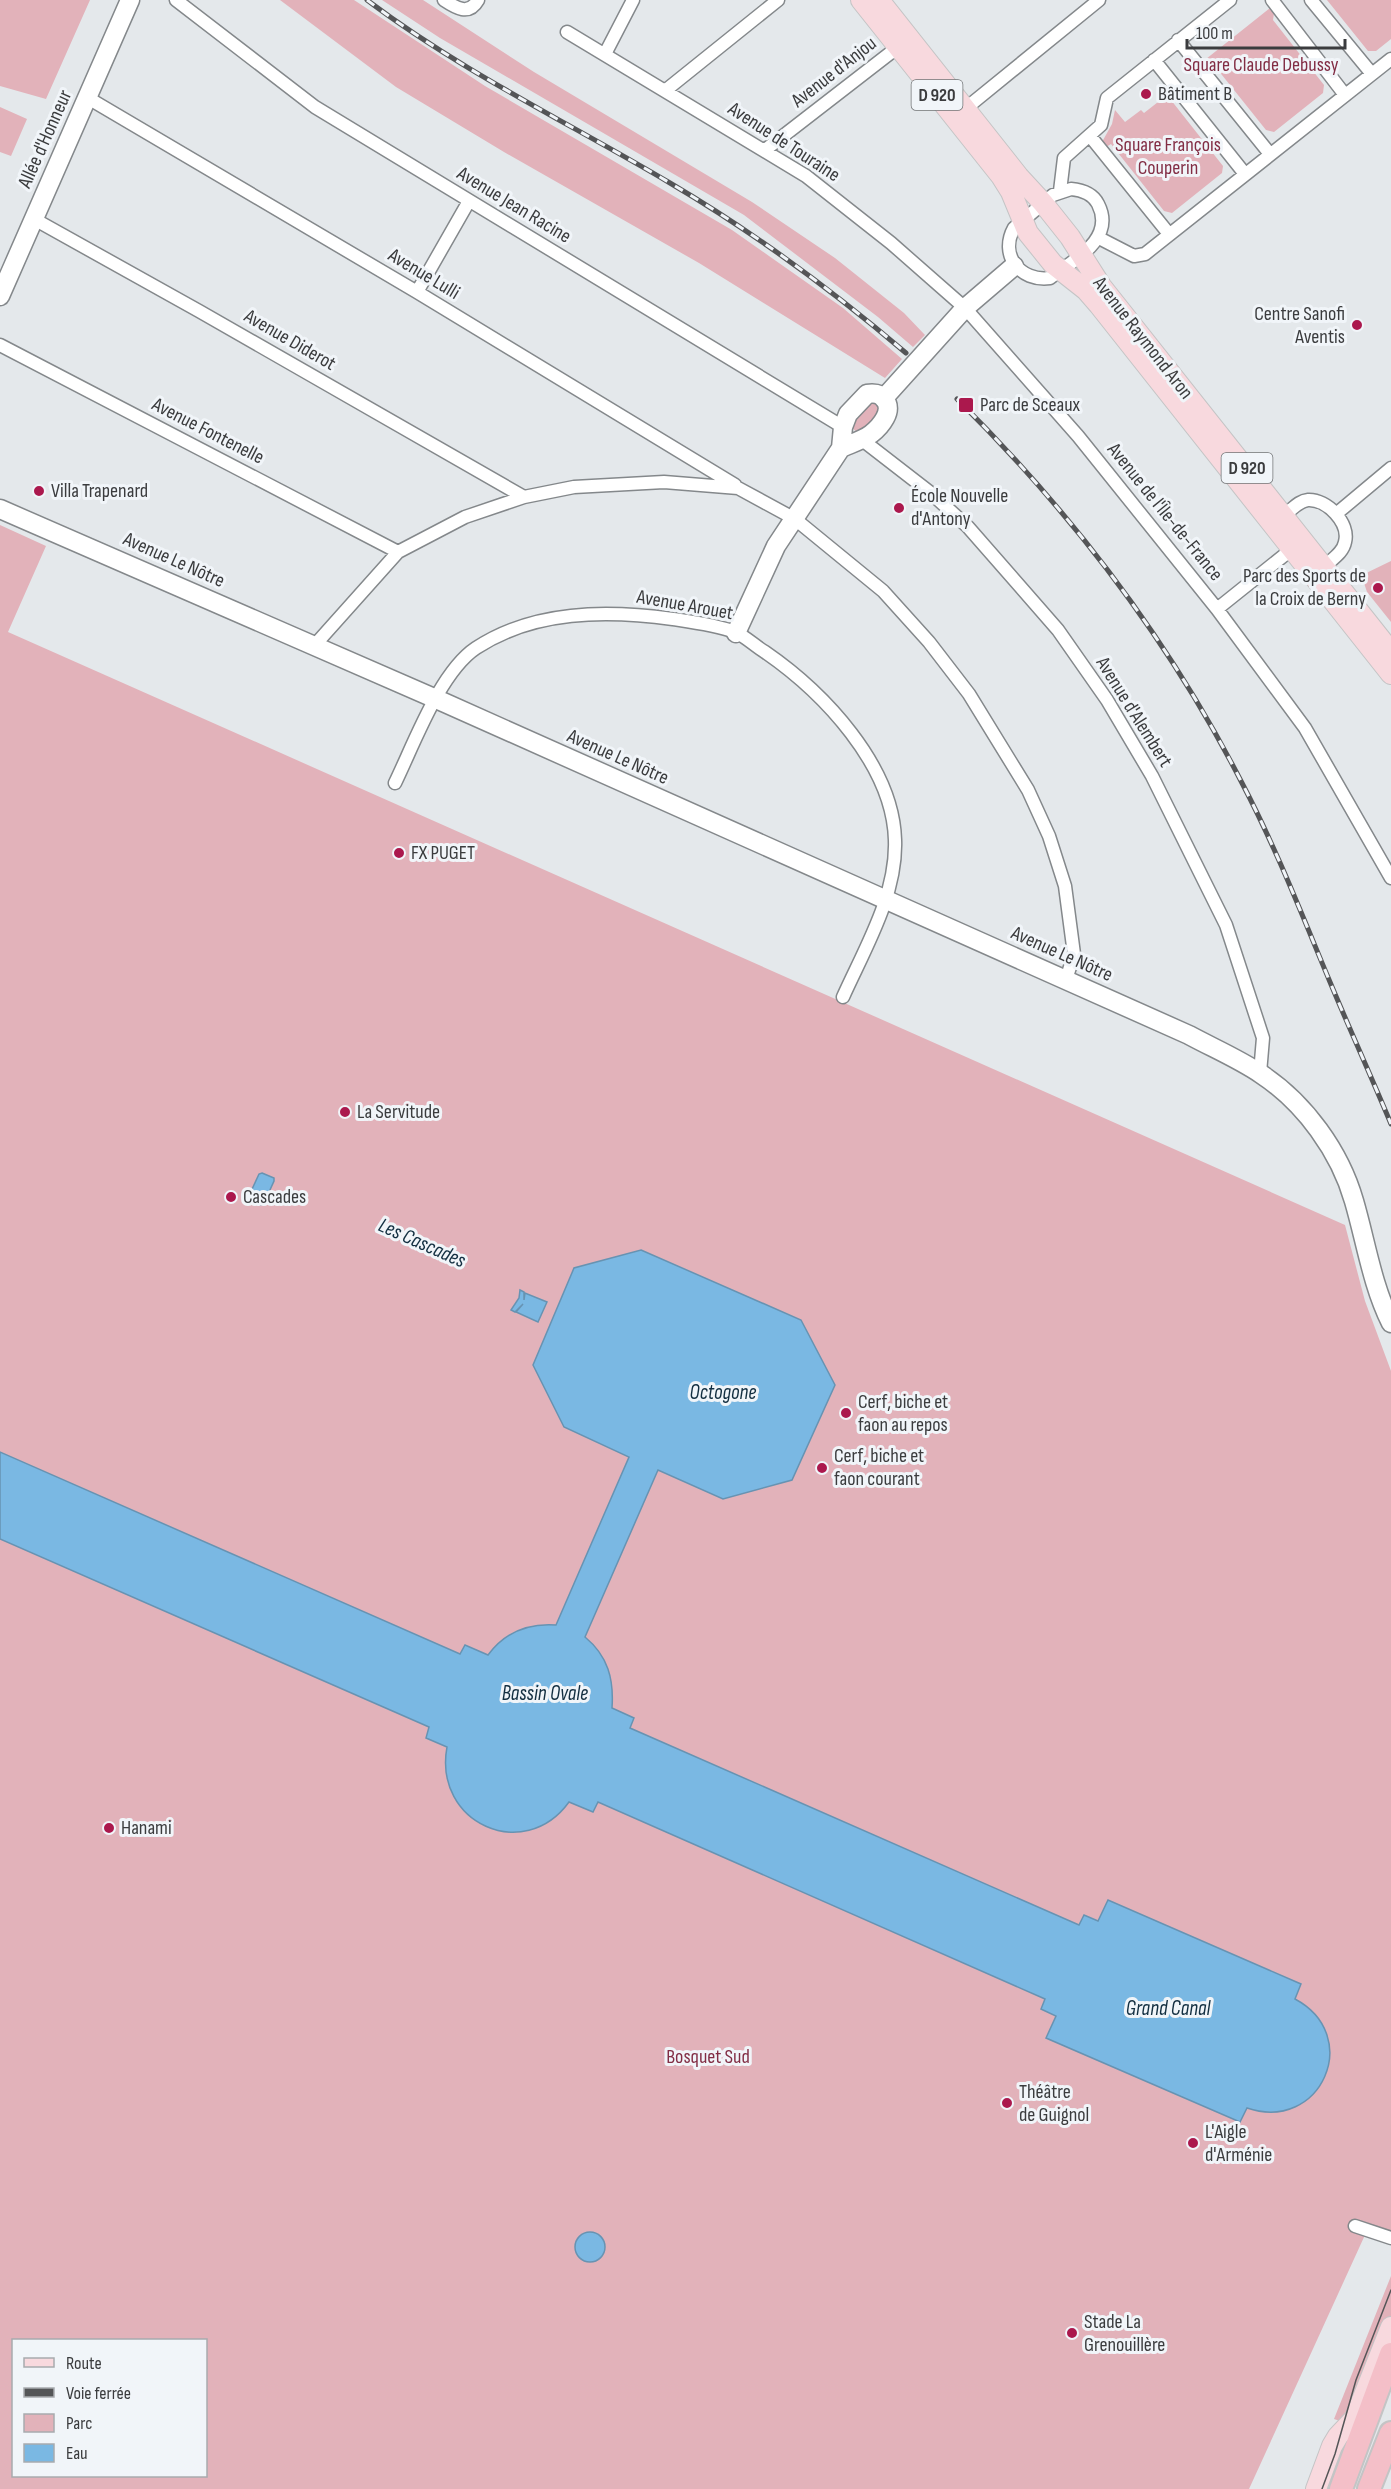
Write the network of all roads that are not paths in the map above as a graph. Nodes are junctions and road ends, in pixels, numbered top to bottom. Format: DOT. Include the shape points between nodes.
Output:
graph roads {
  1 [pos="130,0"];
  2 [pos="176,0"];
  3 [pos="444,0"];
  4 [pos="478,0"];
  5 [pos="633,0"];
  6 [pos="778,0"];
  7 [pos="861,0"];
  8 [pos="879,0"];
  9 [pos="1100,0"];
  10 [pos="1230,0"];
  11 [pos="1272,0"];
  12 [pos="1311,0"];
  13 [pos="567,32"];
  14 [pos="1178,40"];
  15 [pos="898,47"];
  16 [pos="605,54"];
  17 [pos="1391,59"];
  18 [pos="1154,60"];
  19 [pos="1372,74"];
  20 [pos="666,90"];
  21 [pos="1346,95"];
  22 [pos="88,98"];
  23 [pos="965,109"];
  24 [pos="1090,136"];
  25 [pos="765,150"];
  26 [pos="1270,154"];
  27 [pos="1245,174"];
  28 [pos="1060,191"];
  29 [pos="469,201"];
  30 [pos="1043,203"];
  31 [pos="34,219"];
  32 [pos="1022,221"];
  33 [pos="1169,234"];
  34 [pos="1099,238"];
  35 [pos="1082,254"];
  36 [pos="1014,266"];
  37 [pos="1057,267"];
  38 [pos="417,292"];
  39 [pos="0,296"];
  40 [pos="965,308"];
  41 [pos="0,345"];
  42 [pos="884,398"];
  43 [pos="843,427"];
  44 [pos="861,439"];
  45 [pos="841,448"];
  46 [pos="1391,468"];
  47 [pos="738,488"];
  48 [pos="524,497"];
  49 [pos="0,508"];
  50 [pos="1336,514"];
  51 [pos="1284,515"];
  52 [pos="795,519"];
  53 [pos="1292,549"];
  54 [pos="398,552"];
  55 [pos="1324,567"];
  56 [pos="1217,609"];
  57 [pos="736,633"];
  58 [pos="314,646"];
  59 [pos="1391,652"];
  60 [pos="1391,674"];
  61 [pos="433,706"];
  62 [pos="395,783"];
  63 [pos="1391,878"];
  64 [pos="885,900"];
  65 [pos="1066,980"];
  66 [pos="843,997"];
  67 [pos="1260,1066"];
  68 [pos="1391,1301"];
  69 [pos="1391,1323"];
  70 [pos="1355,2226"];
  71 [pos="1391,2238"];
  72 [pos="1391,2326"];
  73 [pos="1391,2354"];
  74 [pos="1391,2394"];
  75 [pos="1391,2433"];
  76 [pos="1316,2489"];
  77 [pos="1341,2489"];
  78 [pos="1354,2489"];
  79 [pos="1369,2489"];
  1 -- 22 [label="main road, Allée d'Honneur"];
  2 -- 29 [label="street, Avenue Jean Racine" via="299,96"];
  3 -- 4 [label="street" via="465,10"];
  5 -- 16 [label="street"];
  6 -- 20 [label="street"];
  7 -- 15 [label="main road, D 920"];
  8 -- 23 [label="main road, Avenue Raymond Aron / D 920"];
  9 -- 23 [label="street"];
  10 -- 14 [label="street"];
  11 -- 21 [label="street"];
  12 -- 19 [label="street"];
  13 -- 16 [label="street, Avenue de Touraine"];
  14 -- 18 [label="street"];
  14 -- 26 [label="street"];
  15 -- 25 [label="street, Avenue d'Anjou"];
  15 -- 32 [label="main road, D 920" via="1001,176"];
  16 -- 20 [label="street, Avenue de Touraine"];
  17 -- 19 [label="street"];
  18 -- 24 [label="street" via="1107,98 1101,125"];
  18 -- 27 [label="street"];
  19 -- 21 [label="street"];
  20 -- 25 [label="street, Avenue de Touraine"];
  21 -- 26 [label="street"];
  22 -- 31 [label="main road, Allée d'Honneur"];
  22 -- 38 [label="street, Avenue Lulli"];
  23 -- 30 [label="main road, Avenue Raymond Aron / D 920"];
  24 -- 28 [label="street" via="1064,158"];
  24 -- 33 [label="street"];
  25 -- 40 [label="street, Avenue de Touraine" via="827,191"];
  26 -- 27 [label="street"];
  27 -- 33 [label="street"];
  28 -- 30 [label="street"];
  28 -- 34 [label="street" via="1079,189 1097,201 1103,216"];
  29 -- 38 [label="street"];
  29 -- 43 [label="street, Avenue Jean Racine"];
  30 -- 32 [label="street"];
  30 -- 35 [label="main road, Avenue Raymond Aron / D 920"];
  31 -- 39 [label="main road, Allée d'Honneur"];
  31 -- 48 [label="street, Avenue Diderot"];
  32 -- 36 [label="street" via="1014,228 1008,244"];
  32 -- 37 [label="main road, D 920"];
  33 -- 34 [label="street" via="1134,256"];
  34 -- 35 [label="street"];
  35 -- 37 [label="street"];
  35 -- 51 [label="main road, Avenue Raymond Aron / D 920" via="1101,286"];
  36 -- 37 [label="street" via="1029,277 1042,279 1050,278"];
  36 -- 40 [label="main road"];
  37 -- 53 [label="main road, Avenue Raymond Aron / D 920" via="1099,305"];
  38 -- 47 [label="street, Avenue Lulli"];
  40 -- 42 [label="main road"];
  40 -- 56 [label="street, Avenue de l'Île-de-France" via="1078,436"];
  41 -- 54 [label="street, Avenue Fontenelle"];
  42 -- 43 [label="main road" via="872,393 862,397"];
  42 -- 44 [label="main road" via="887,416"];
  43 -- 44 [label="main road"];
  43 -- 45 [label="main road"];
  44 -- 45 [label="main road"];
  44 -- 67 [label="street, Avenue d'Alembert" via="968,527 1058,630 1107,700 1152,776 1226,925 1263,1038"];
  45 -- 52 [label="main road"];
  46 -- 50 [label="street"];
  47 -- 48 [label="street" via="664,482 574,487"];
  47 -- 52 [label="street, Avenue Lulli"];
  48 -- 54 [label="street" via="465,517"];
  49 -- 58 [label="main road, Avenue Le Nôtre"];
  50 -- 51 [label="street" via="1309,500"];
  50 -- 55 [label="street" via="1344,525 1345,543"];
  51 -- 55 [label="main road, Avenue Raymond Aron / D 920"];
  52 -- 57 [label="main road" via="776,546"];
  52 -- 65 [label="street, Avenue Lulli" via="884,591 929,642 1002,744 1048,836 1065,886 1074,954"];
  53 -- 56 [label="street"];
  53 -- 60 [label="main road, Avenue Raymond Aron / D 920"];
  54 -- 58 [label="street"];
  55 -- 59 [label="main road, Avenue Raymond Aron / D 920"];
  56 -- 63 [label="street, Avenue de l'Île-de-France" via="1305,728"];
  57 -- 61 [label="street, Avenue Arouet" via="689,621 618,613 543,620 474,649 450,672"];
  57 -- 64 [label="street, Avenue Arouet" via="816,694 852,734 875,768 888,802 895,837 894,869"];
  58 -- 61 [label="main road, Avenue Le Nôtre"];
  61 -- 62 [label="street, Avenue Arouet"];
  61 -- 64 [label="main road, Avenue Le Nôtre"];
  64 -- 65 [label="main road, Avenue Le Nôtre"];
  64 -- 66 [label="street, Avenue Arouet"];
  65 -- 67 [label="main road, Avenue Le Nôtre"];
  67 -- 68 [label="main road" via="1279,1072 1338,1146 1356,1183"];
  67 -- 69 [label="main road" via="1306,1114 1331,1150 1353,1198 1381,1303"];
  70 -- 71 [label="street"];
  72 -- 76 [label="main road" via="1355,2418 1332,2446"];
  73 -- 77 [label="highway"];
  74 -- 78 [label="highway"];
  75 -- 79 [label="highway"];
}
